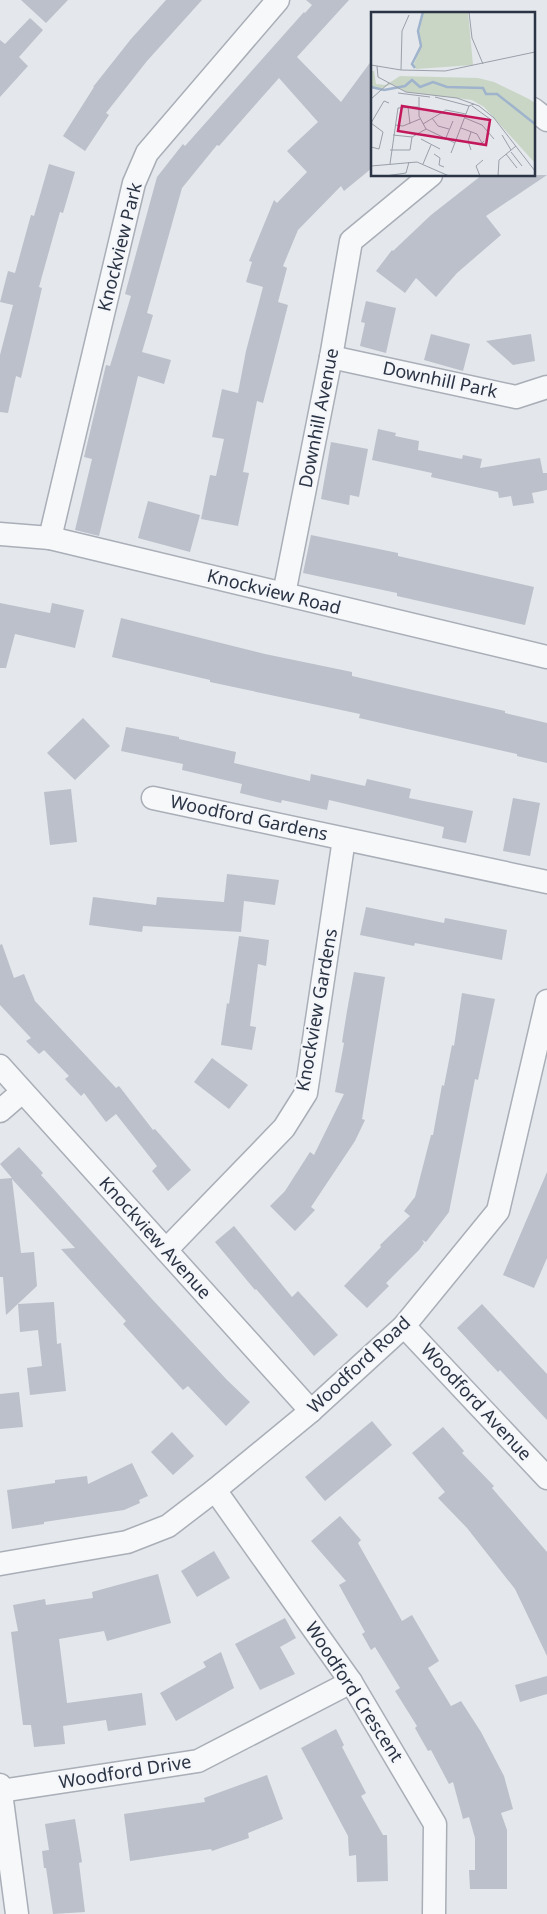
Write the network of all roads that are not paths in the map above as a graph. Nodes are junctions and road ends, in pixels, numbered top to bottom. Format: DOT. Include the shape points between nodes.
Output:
graph roads {
  1 [pos="278,0"];
  2 [pos="534,111"];
  3 [pos="547,120"];
  4 [pos="430,176"];
  5 [pos="331,357"];
  6 [pos="547,387"];
  7 [pos="0,534"];
  8 [pos="50,538"];
  9 [pos="284,594"];
  10 [pos="547,657"];
  11 [pos="153,798"];
  12 [pos="344,839"];
  13 [pos="547,882"];
  14 [pos="547,1001"];
  15 [pos="0,1066"];
  16 [pos="22,1092"];
  17 [pos="0,1111"];
  18 [pos="166,1250"];
  19 [pos="404,1326"];
  20 [pos="311,1411"];
  21 [pos="547,1478"];
  22 [pos="215,1490"];
  23 [pos="0,1564"];
  24 [pos="351,1682"];
  25 [pos="0,1788"];
  26 [pos="17,1914"];
  27 [pos="434,1914"];
  1 -- 8 [label="street, Knockview Park" via="147,153 134,183"];
  2 -- 3 [label="street"];
  4 -- 5 [label="street, Downhill Avenue" via="351,241"];
  5 -- 6 [label="street, Downhill Park" via="516,397"];
  5 -- 9 [label="street, Downhill Avenue"];
  7 -- 8 [label="street, Knockview Road"];
  8 -- 9 [label="street, Knockview Road"];
  9 -- 10 [label="street, Knockview Road"];
  11 -- 12 [label="street, Woodford Gardens"];
  12 -- 13 [label="street, Woodford Gardens"];
  12 -- 18 [label="street, Knockview Gardens" via="306,1093 284,1128"];
  14 -- 19 [label="street, Woodford Road" via="498,1210"];
  15 -- 16 [label="street, Knockview Avenue"];
  16 -- 17 [label="street"];
  16 -- 18 [label="street, Knockview Avenue"];
  18 -- 20 [label="street, Knockview Avenue"];
  19 -- 20 [label="street, Woodford Road"];
  19 -- 21 [label="street, Woodford Avenue"];
  20 -- 22 [label="street, Woodford Road"];
  22 -- 23 [label="street, Woodford Road" via="168,1526 127,1542"];
  22 -- 24 [label="street, Woodford Crescent"];
  24 -- 25 [label="street, Woodford Drive" via="198,1761"];
  24 -- 27 [label="street, Woodford Crescent" via="435,1824"];
  25 -- 26 [label="street"];
}
